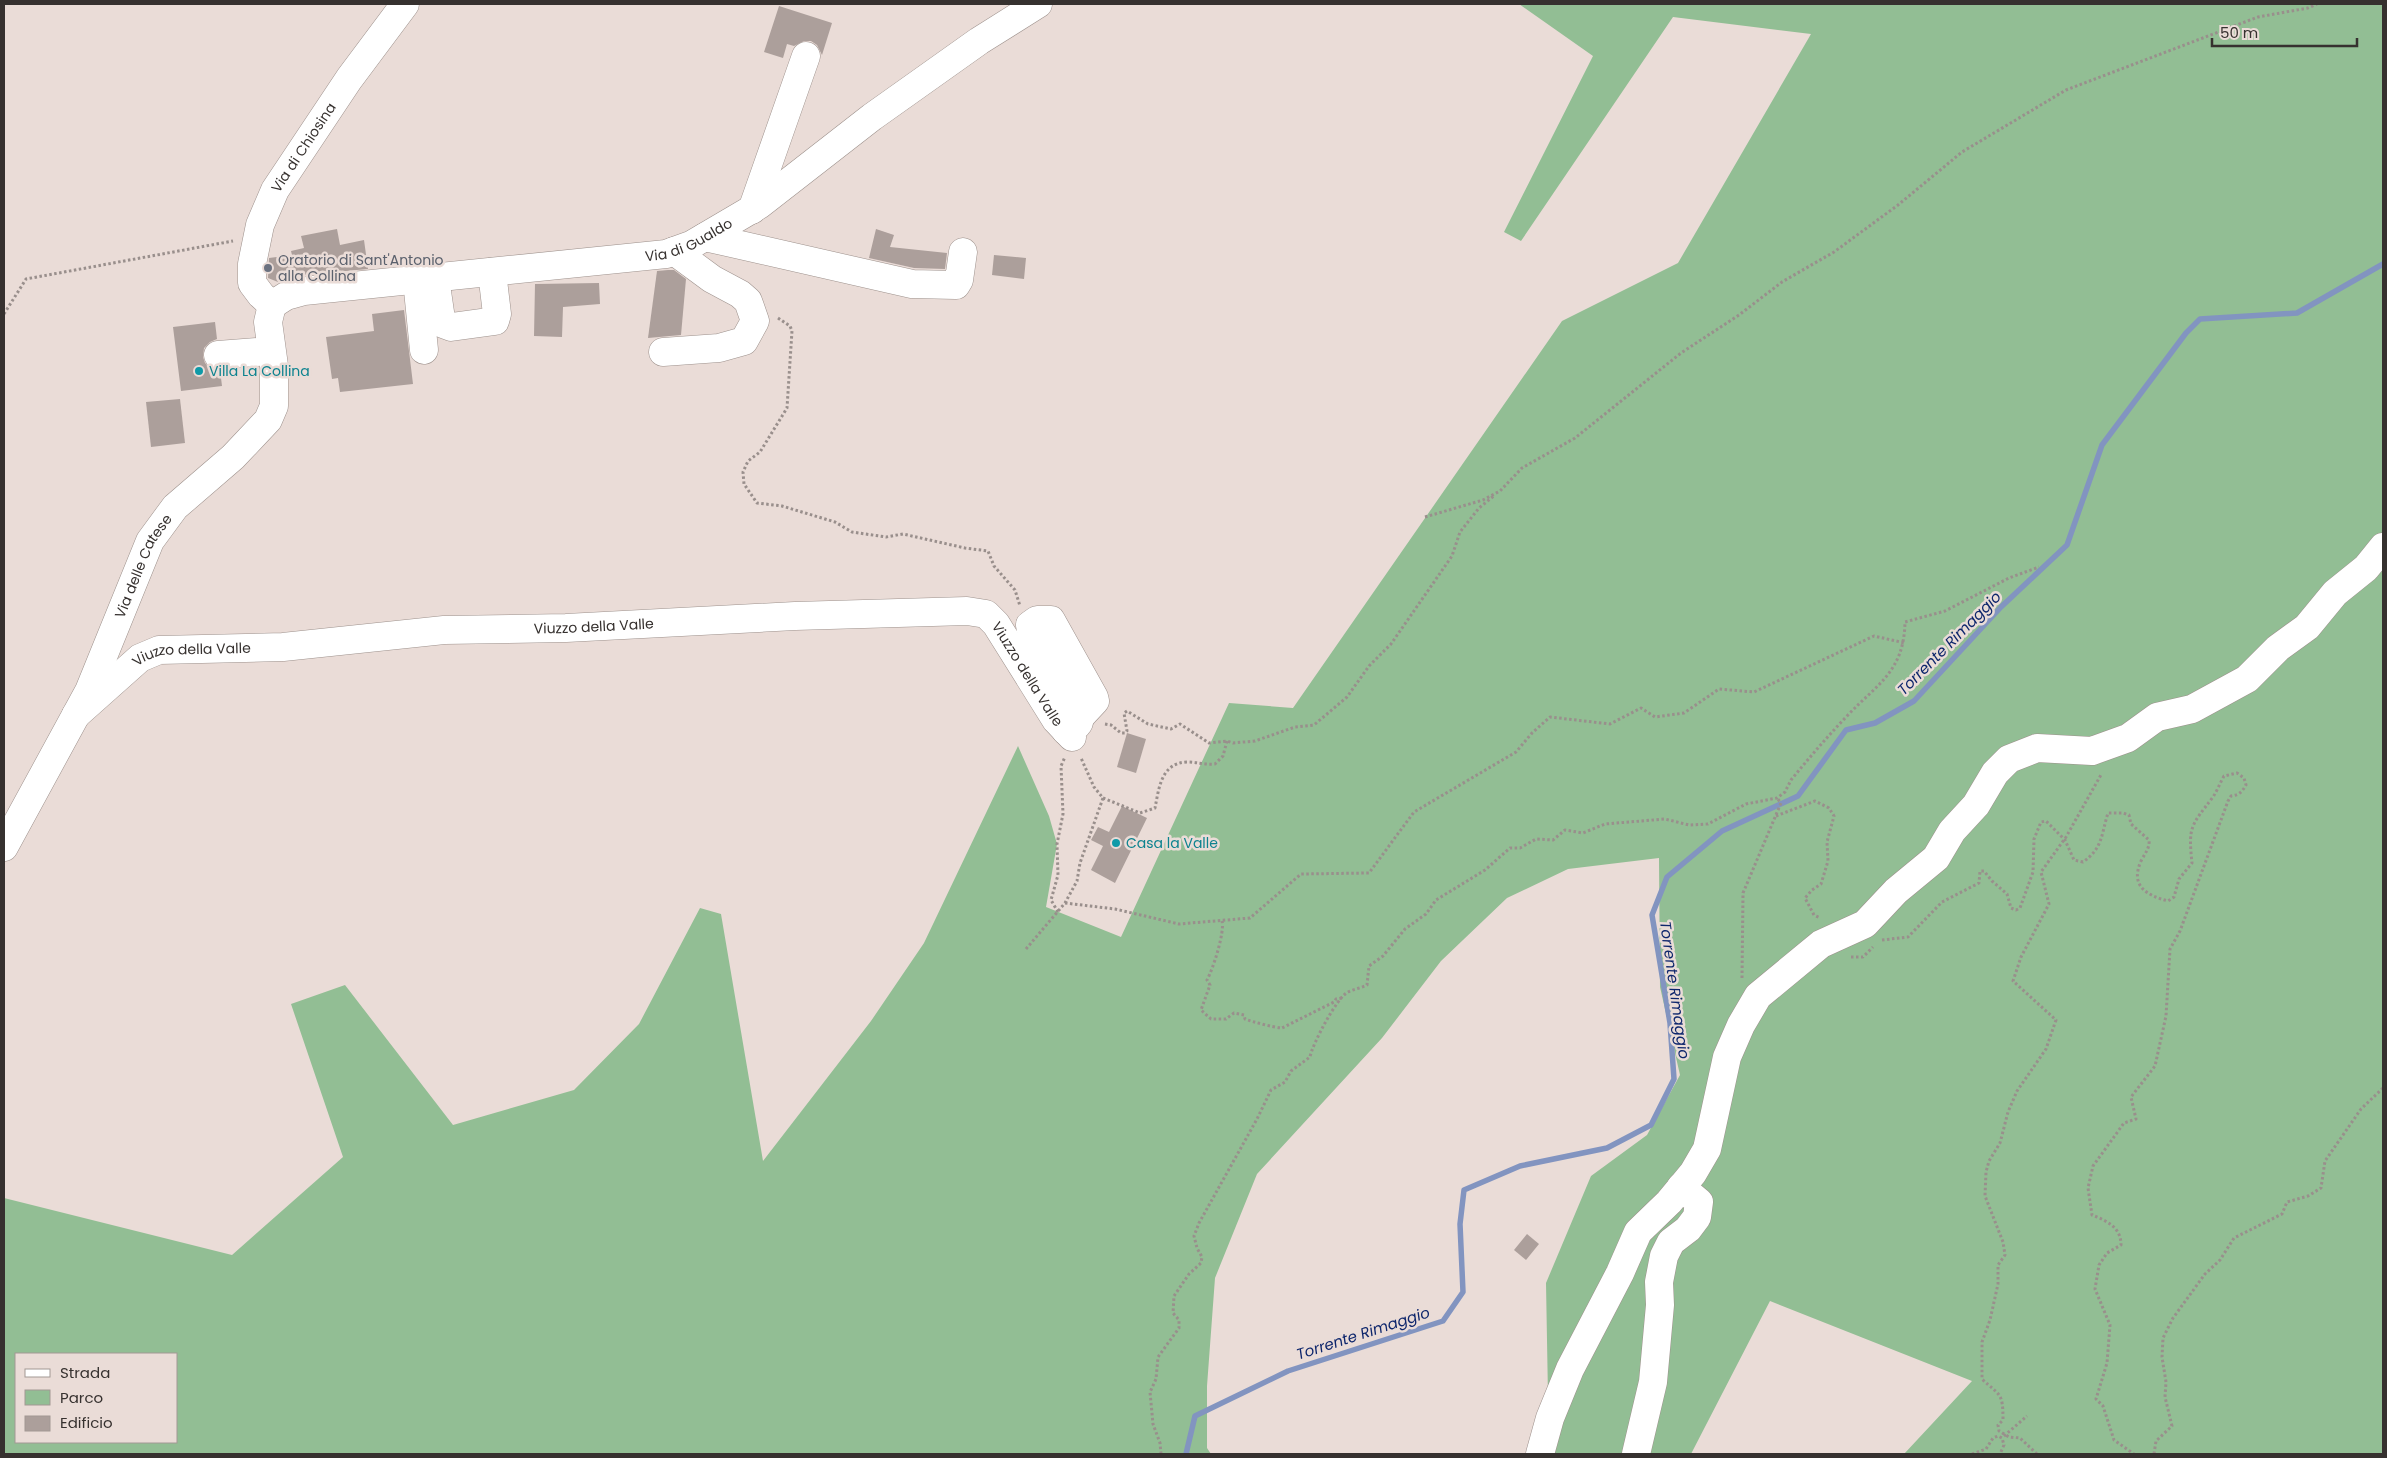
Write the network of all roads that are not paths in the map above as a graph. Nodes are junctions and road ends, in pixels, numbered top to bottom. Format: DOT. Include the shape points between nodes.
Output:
graph roads {
  1 [pos="404,4"];
  2 [pos="1038,4"];
  3 [pos="806,56"];
  4 [pos="752,210"];
  5 [pos="705,237"];
  6 [pos="674,251"];
  7 [pos="963,252"];
  8 [pos="492,272"];
  9 [pos="426,279"];
  10 [pos="272,304"];
  11 [pos="424,350"];
  12 [pos="270,351"];
  13 [pos="663,352"];
  14 [pos="218,355"];
  15 [pos="2383,547"];
  16 [pos="76,715"];
  17 [pos="1074,735"];
  18 [pos="4,848"];
  19 [pos="1681,1187"];
  20 [pos="1540,1454"];
  21 [pos="1636,1454"];
  1 -- 10 [label="street, Via di Chiosina" via="275,190 258,236 252,264 252,283"];
  2 -- 4 [label="street, Via di Gualdo" via="979,41 872,117"];
  3 -- 4 [label="street"];
  4 -- 5 [label="street, Via di Gualdo"];
  5 -- 6 [label="street, Via di Gualdo"];
  5 -- 7 [label="street" via="912,284 956,285"];
  6 -- 8 [label="street, Via di Gualdo"];
  6 -- 13 [label="street" via="712,279 740,294 748,301 755,321 744,341 719,348"];
  8 -- 9 [label="street, Via di Gualdo"];
  8 -- 9 [label="street" via="495,321 459,326 446,326 441,319"];
  9 -- 10 [label="street, Via di Gualdo" via="304,291"];
  9 -- 11 [label="street"];
  10 -- 12 [label="street, Via delle Catese" via="268,322"];
  12 -- 14 [label="street"];
  12 -- 16 [label="street, Via delle Catese" via="274,366 274,406 268,420 233,457 175,507 150,541 89,691"];
  15 -- 19 [label="street" via="2366,568 2335,593 2307,627 2278,648 2247,679 2192,708 2157,717 2128,738 2092,751 2037,748 2009,759 1976,805 1952,831 1936,858 1896,891 1865,924 1821,944 1758,996 1727,1057 1707,1148 1694,1173"];
  16 -- 17 [label="street, Viuzzo della Valle" via="140,658 159,650 283,647 444,630 968,611 986,614 996,624 1056,720"];
  16 -- 18 [label="street, Via delle Catese"];
  19 -- 20 [label="street" via="1638,1232 1570,1369 1550,1418"];
  19 -- 21 [label="street" via="1699,1202 1697,1217 1671,1242 1664,1256 1659,1282 1653,1382"];
}
